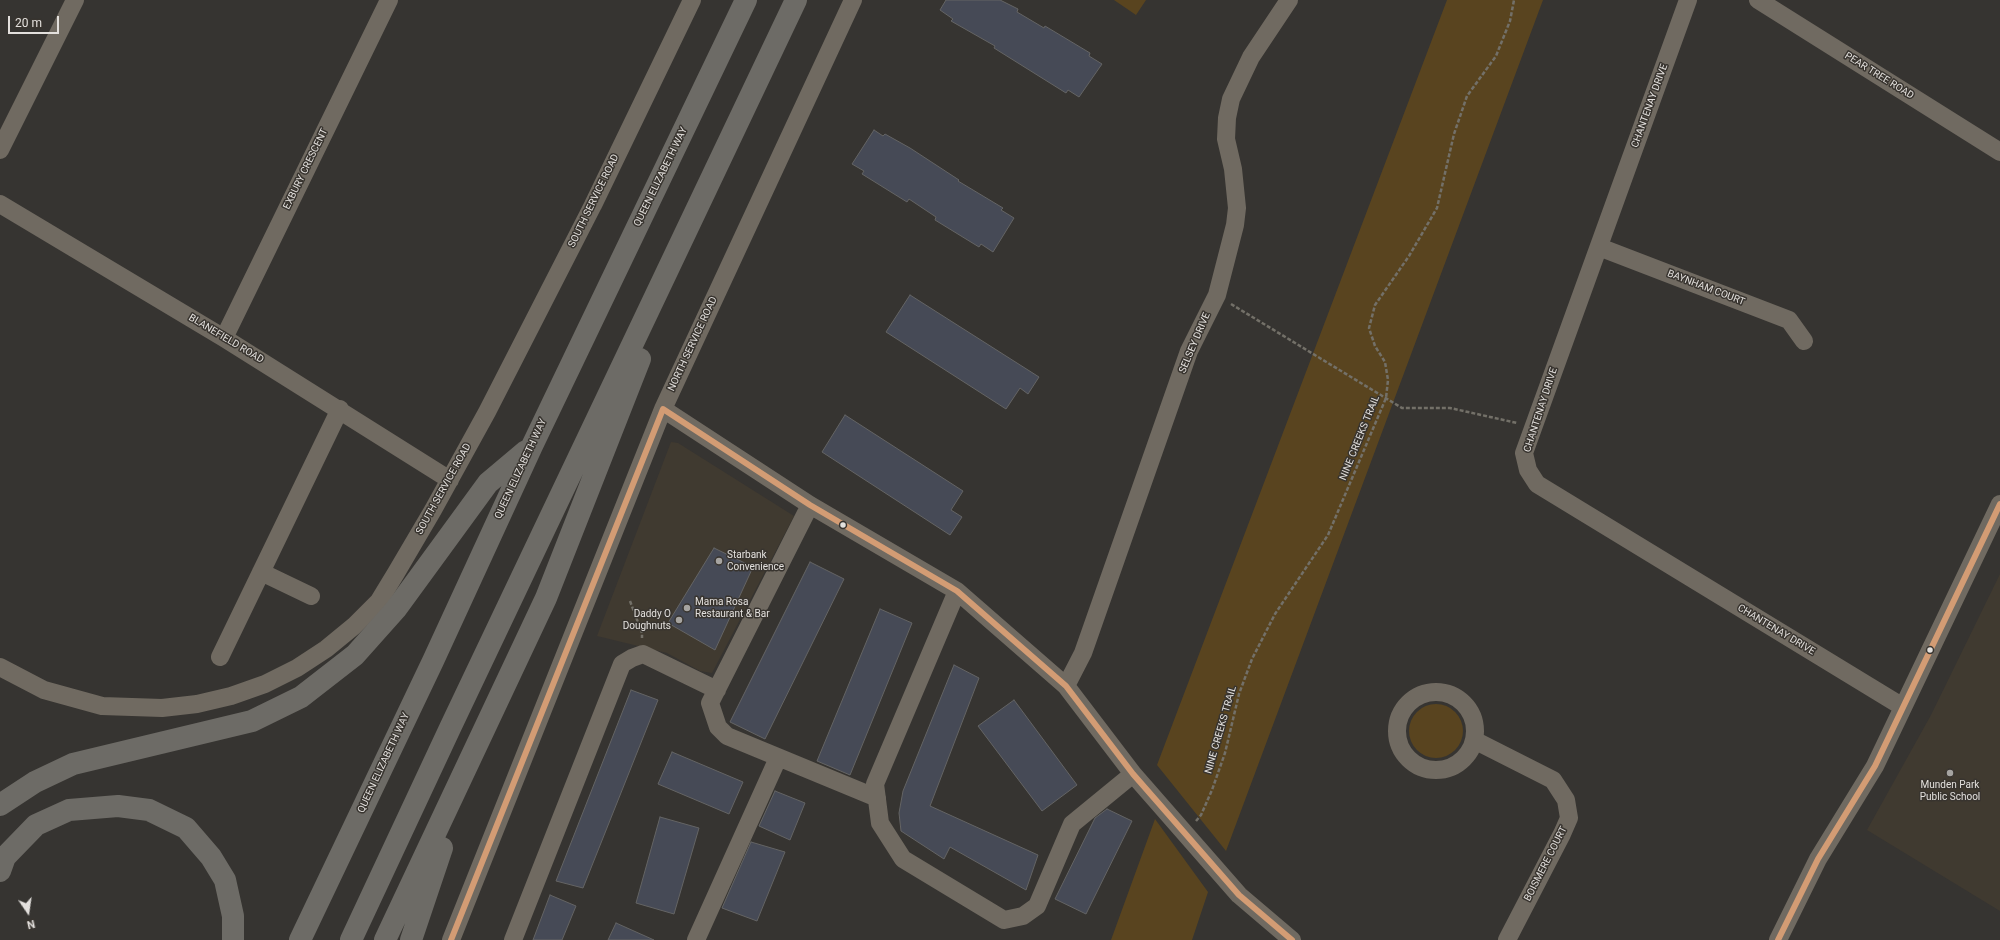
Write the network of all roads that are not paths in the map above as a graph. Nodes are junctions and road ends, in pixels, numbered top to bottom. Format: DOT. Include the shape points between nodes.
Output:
graph roads {
  1 [pos="75,0"];
  2 [pos="389,0"];
  3 [pos="692,0"];
  4 [pos="746,0"];
  5 [pos="796,0"];
  6 [pos="853,0"];
  7 [pos="1289,0"];
  8 [pos="1688,0"];
  9 [pos="1758,0"];
  10 [pos="0,150"];
  11 [pos="2000,152"];
  12 [pos="0,204"];
  13 [pos="684,236"];
  14 [pos="1599,246"];
  15 [pos="224,338"];
  16 [pos="1804,341"];
  17 [pos="663,409"];
  18 [pos="340,410"];
  19 [pos="532,446"];
  20 [pos="450,480"];
  21 [pos="2000,504"];
  22 [pos="810,505"];
  23 [pos="261,572"];
  24 [pos="956,591"];
  25 [pos="311,596"];
  26 [pos="220,657"];
  27 [pos="0,667"];
  28 [pos="1066,686"];
  29 [pos="717,690"];
  30 [pos="1903,707"];
  31 [pos="1474,740"];
  32 [pos="473,753"];
  33 [pos="778,758"];
  34 [pos="1133,774"];
  35 [pos="877,798"];
  36 [pos="0,804"];
  37 [pos="0,871"];
  38 [pos="233,940"];
  39 [pos="300,940"];
  40 [pos="351,940"];
  41 [pos="385,940"];
  42 [pos="411,940"];
  43 [pos="451,940"];
  44 [pos="513,940"];
  45 [pos="696,940"];
  46 [pos="1292,940"];
  47 [pos="1507,940"];
  48 [pos="1778,940"];
  1 -- 10 [label="street"];
  2 -- 15 [label="street, EXBURY CRESCENT"];
  3 -- 20 [label="street, SOUTH SERVICE ROAD" via="593,205"];
  4 -- 19 [label="highway, QUEEN ELIZABETH WAY"];
  5 -- 13 [label="highway"];
  6 -- 17 [label="street, NORTH SERVICE ROAD"];
  7 -- 28 [label="street, SELSEY DRIVE" via="1251,57 1231,99 1226,139 1233,168 1237,208 1217,295 1189,351 1083,652"];
  8 -- 14 [label="street, CHANTENAY DRIVE"];
  9 -- 11 [label="street, PEAR TREE ROAD"];
  12 -- 15 [label="street, BLANEFIELD ROAD"];
  13 -- 32 [label="highway" via="636,373 546,598"];
  13 -- 40 [label="highway"];
  14 -- 16 [label="street, BAYNHAM COURT" via="1788,320"];
  14 -- 30 [label="street, CHANTENAY DRIVE" via="1524,453 1528,470 1537,484"];
  15 -- 18 [label="street, BLANEFIELD ROAD"];
  17 -- 22 [label="street"];
  17 -- 43 [label="street, NORTH SERVICE ROAD"];
  18 -- 20 [label="street, BLANEFIELD ROAD"];
  18 -- 23 [label="street"];
  19 -- 36 [label="highway" via="488,483 396,609 356,655 301,697 252,721 73,764 35,782"];
  19 -- 39 [label="highway, QUEEN ELIZABETH WAY"];
  20 -- 27 [label="street, SOUTH SERVICE ROAD" via="378,601 354,626 326,649 265,684 197,704 162,708 102,706 44,690"];
  21 -- 30 [label="street"];
  22 -- 24 [label="street"];
  22 -- 29 [label="street"];
  23 -- 25 [label="street"];
  23 -- 26 [label="street"];
  24 -- 28 [label="street"];
  24 -- 35 [label="street" via="875,784"];
  28 -- 34 [label="street"];
  29 -- 33 [label="street" via="710,703 718,727 727,736"];
  29 -- 44 [label="street" via="643,654 622,664"];
  30 -- 48 [label="street" via="1874,766 1818,859"];
  31 -- 31 [label="street" via="1475,726 1471,713 1463,702 1439,691 1425,693 1413,699 1403,708 1398,721 1396,733 1399,745 1406,756 1426,769 1438,770 1461,761"];
  31 -- 47 [label="street, BOISMERE COURT" via="1553,780 1566,800 1568,818 1562,834"];
  32 -- 41 [label="highway"];
  32 -- 42 [label="highway"];
  33 -- 35 [label="street"];
  33 -- 45 [label="street"];
  34 -- 35 [label="street" via="1072,824 1037,906 1023,916 1004,920 903,859 880,823"];
  34 -- 46 [label="street" via="1239,895"];
  37 -- 38 [label="highway" via="6,857 36,825 69,810 118,806 149,810 186,828 211,857 225,880 234,916"];
}
